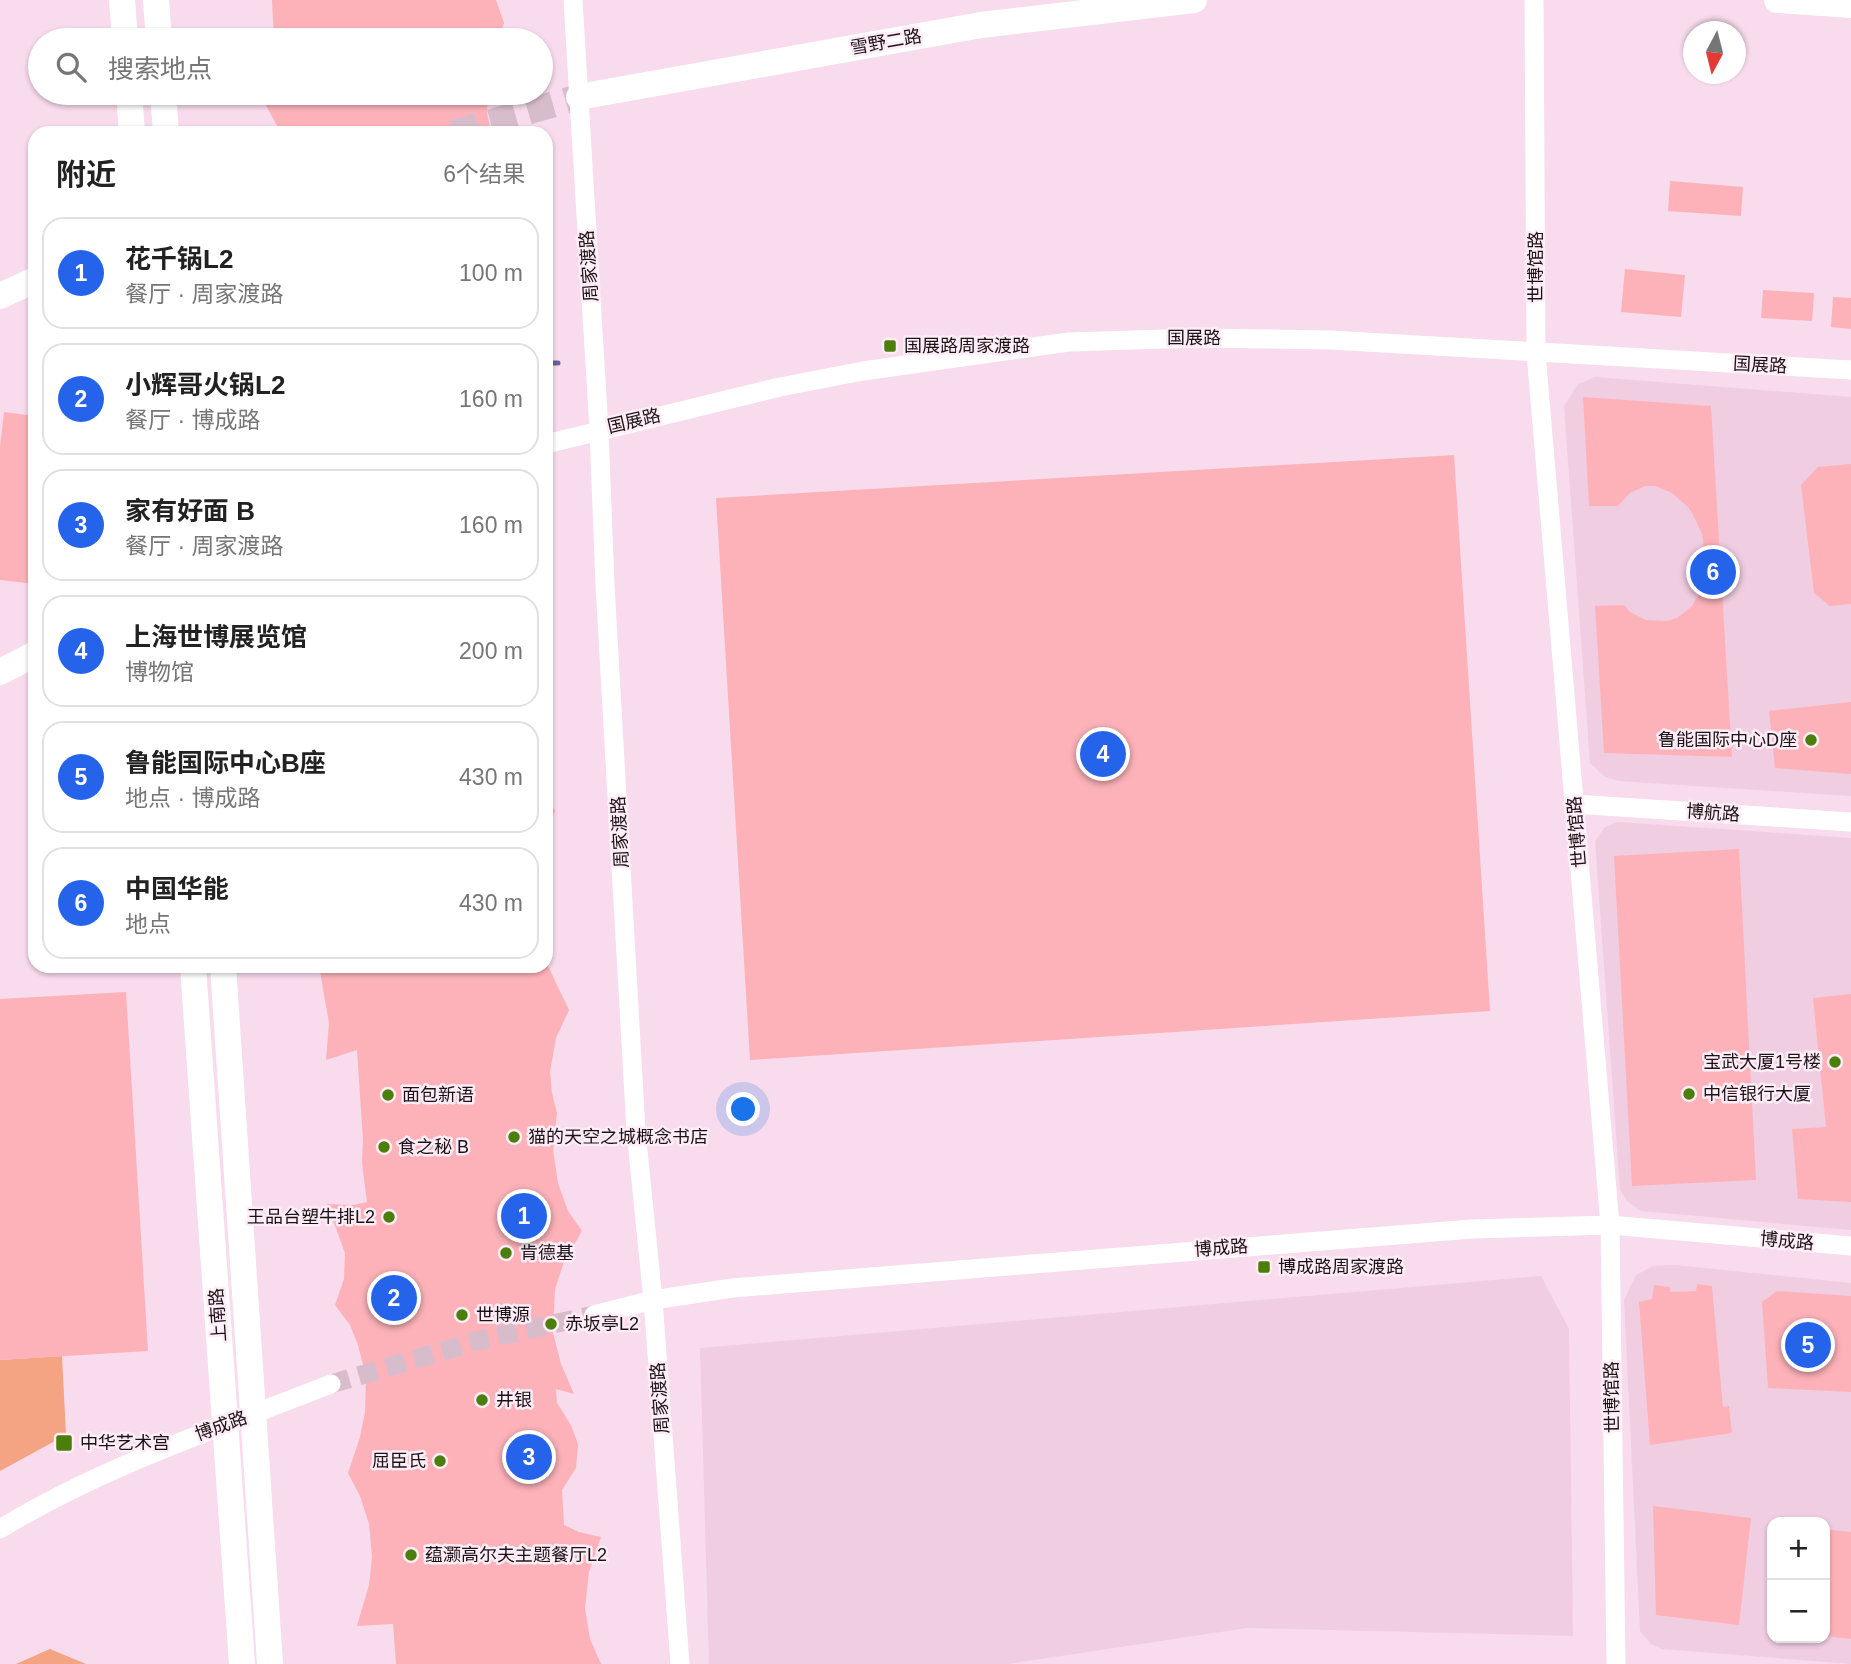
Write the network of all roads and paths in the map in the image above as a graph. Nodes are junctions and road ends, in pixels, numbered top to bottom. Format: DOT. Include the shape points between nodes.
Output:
graph roads {
  1 [pos="122,0"];
  2 [pos="156,0"];
  3 [pos="573,0"];
  4 [pos="1194,0"];
  5 [pos="1534,0"];
  6 [pos="1777,0"];
  7 [pos="1851,5"];
  8 [pos="124,28"];
  9 [pos="158,28"];
  10 [pos="579,97"];
  11 [pos="130,105"];
  12 [pos="164,105"];
  13 [pos="131,126"];
  14 [pos="165,126"];
  15 [pos="28,283"];
  16 [pos="0,296"];
  17 [pos="1536,353"];
  18 [pos="1851,370"];
  19 [pos="599,430"];
  20 [pos="553,442"];
  21 [pos="28,658"];
  22 [pos="0,672"];
  23 [pos="1574,804"];
  24 [pos="1851,822"];
  25 [pos="193,973"];
  26 [pos="223,973"];
  27 [pos="1610,1225"];
  28 [pos="1851,1246"];
  29 [pos="653,1300"];
  30 [pos="594,1315"];
  31 [pos="331,1384"];
  32 [pos="253,1415"];
  33 [pos="225,1424"];
  34 [pos="0,1529"];
  35 [pos="243,1664"];
  36 [pos="270,1664"];
  37 [pos="680,1664"];
  38 [pos="1616,1664"];
  1 -- 8 [label="main road"];
  2 -- 9 [label="main road"];
  3 -- 10 [label="street, 周家渡路"];
  4 -- 10 [label="main road, 雪野二路" via="981,25"];
  5 -- 17 [label="street, 世博馆路"];
  6 -- 7 [label="main road"];
  10 -- 19 [label="street, 周家渡路"];
  11 -- 13 [label="main road"];
  12 -- 14 [label="main road"];
  15 -- 16 [label="main road"];
  17 -- 18 [label="street, 国展路"];
  17 -- 19 [label="street, 国展路" via="1331,340 1069,342 863,371"];
  17 -- 23 [label="street, 世博馆路"];
  19 -- 20 [label="street, 国展路"];
  19 -- 29 [label="street, 周家渡路" via="636,1131"];
  21 -- 22 [label="main road"];
  23 -- 24 [label="street, 博航路"];
  23 -- 27 [label="street, 世博馆路"];
  25 -- 33 [label="main road, 上南路"];
  26 -- 32 [label="main road, 上南路"];
  27 -- 28 [label="street, 博成路"];
  27 -- 29 [label="street, 博成路" via="1472,1229 1107,1257 732,1288"];
  27 -- 38 [label="street, 世博馆路"];
  29 -- 30 [label="street, 博成路"];
  29 -- 37 [label="street, 周家渡路"];
  31 -- 32 [label="street, 博成路"];
  32 -- 33 [label="street, 博成路"];
  32 -- 36 [label="main road, 上南路"];
  33 -- 34 [label="street, 博成路" via="95,1480"];
  33 -- 35 [label="main road, 上南路"];
}
